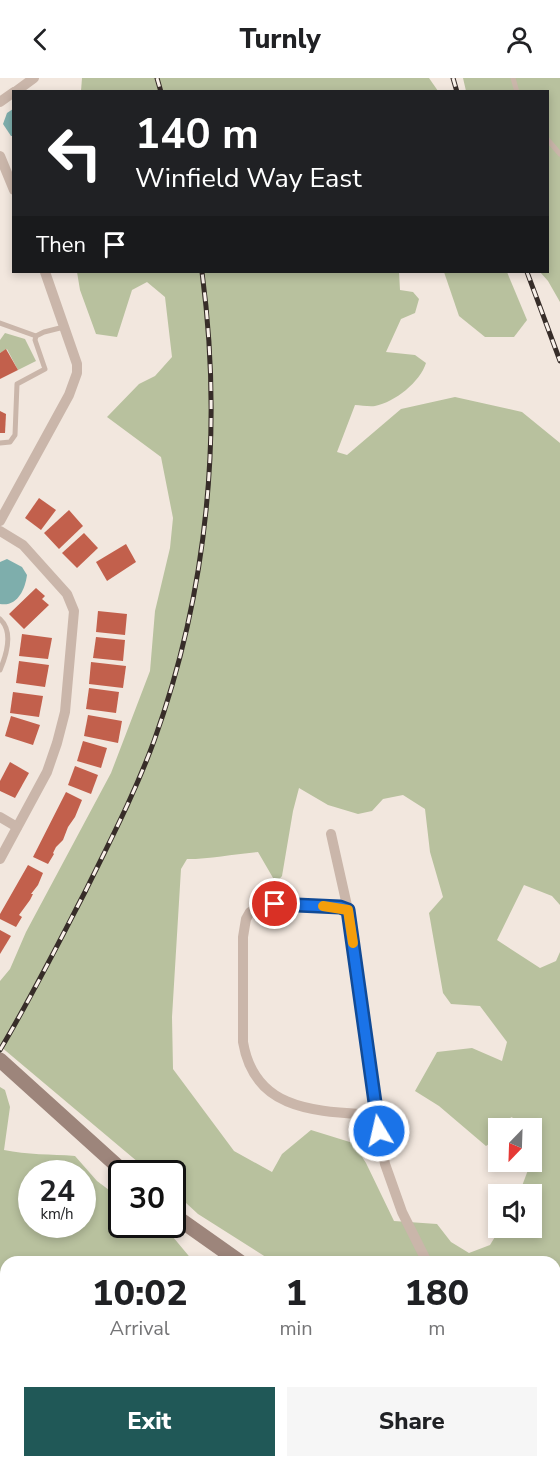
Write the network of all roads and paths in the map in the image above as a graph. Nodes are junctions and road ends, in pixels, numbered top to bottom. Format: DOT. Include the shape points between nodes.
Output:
graph roads {
  1 [pos="34,78"];
  2 [pos="17,90"];
  3 [pos="549,141"];
  4 [pos="560,154"];
  5 [pos="0,156"];
  6 [pos="12,185"];
  7 [pos="45,273"];
  8 [pos="0,323"];
  9 [pos="65,327"];
  10 [pos="36,336"];
  11 [pos="0,443"];
  12 [pos="0,521"];
  13 [pos="0,531"];
  14 [pos="0,619"];
  15 [pos="0,670"];
  16 [pos="0,817"];
  17 [pos="17,827"];
  18 [pos="332,834"];
  19 [pos="0,859"];
  20 [pos="348,910"];
  21 [pos="0,1060"];
  22 [pos="376,1115"];
  23 [pos="111,1160"];
  24 [pos="186,1224"];
  25 [pos="232,1256"];
  26 [pos="424,1256"];
  1 -- 2 [label="street"];
  3 -- 4 [label="lane"];
  5 -- 6 [label="street"];
  7 -- 9 [label="street"];
  8 -- 10 [label="lane"];
  9 -- 10 [label="lane"];
  9 -- 12 [label="street" via="77,364 74,382"];
  10 -- 11 [label="lane" via="45,369 17,384 15,435 10,442"];
  13 -- 17 [label="street" via="23,545 67,594 74,611 64,718 47,772"];
  14 -- 15 [label="lane" via="5,623 8,638"];
  16 -- 17 [label="street"];
  17 -- 19 [label="street"];
  18 -- 20 [label="street"];
  20 -- 22 [label="street"];
  20 -- 22 [label="street" via="275,904 250,912 243,937 243,1042 251,1068 269,1091 283,1101 323,1112"];
  21 -- 23 [label="main road"];
  22 -- 26 [label="street" via="389,1178"];
  24 -- 25 [label="main road"];
}
